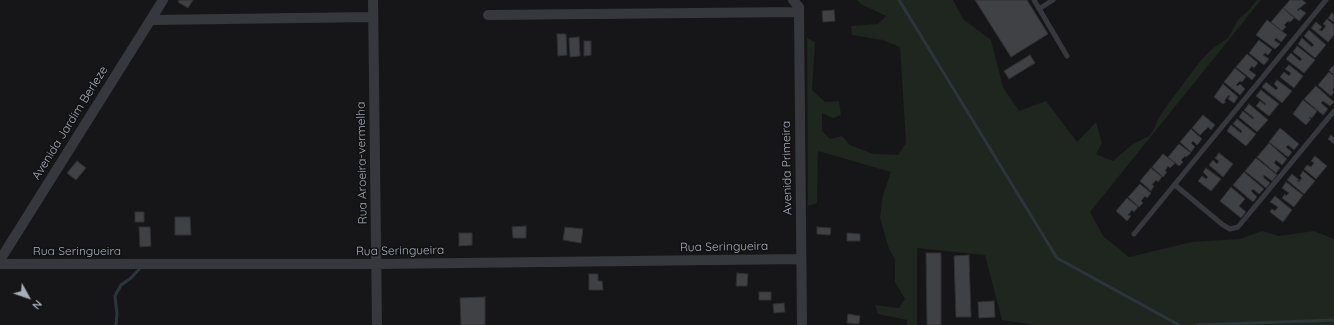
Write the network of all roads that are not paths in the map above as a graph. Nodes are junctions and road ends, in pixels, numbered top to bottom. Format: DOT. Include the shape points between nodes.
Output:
graph roads {
  1 [pos="163,0"];
  2 [pos="373,0"];
  3 [pos="793,0"];
  4 [pos="1034,0"];
  5 [pos="1053,0"];
  6 [pos="1326,0"];
  7 [pos="1039,9"];
  8 [pos="799,12"];
  9 [pos="488,15"];
  10 [pos="373,17"];
  11 [pos="151,20"];
  12 [pos="1067,56"];
  13 [pos="1334,111"];
  14 [pos="1175,185"];
  15 [pos="1134,234"];
  16 [pos="801,259"];
  17 [pos="0,260"];
  18 [pos="0,264"];
  19 [pos="377,264"];
  20 [pos="377,325"];
  21 [pos="802,325"];
  1 -- 11 [label="street, Avenida Jardim Berleze"];
  2 -- 10 [label="street, Rua Aroeira-vermelha"];
  3 -- 8 [label="street"];
  4 -- 7 [label="lane"];
  5 -- 7 [label="lane"];
  6 -- 14 [label="lane"];
  7 -- 12 [label="lane"];
  8 -- 9 [label="street"];
  8 -- 16 [label="street, Avenida Primeira"];
  10 -- 11 [label="street"];
  10 -- 19 [label="street, Rua Aroeira-vermelha"];
  11 -- 17 [label="street, Avenida Jardim Berleze"];
  13 -- 14 [label="lane" via="1238,227 1230,229 1222,225"];
  14 -- 15 [label="lane"];
  16 -- 19 [label="street, Rua Seringueira"];
  16 -- 21 [label="street, Avenida Primeira"];
  18 -- 19 [label="street, Rua Seringueira"];
  19 -- 20 [label="street, Rua Aroeira-vermelha"];
}
